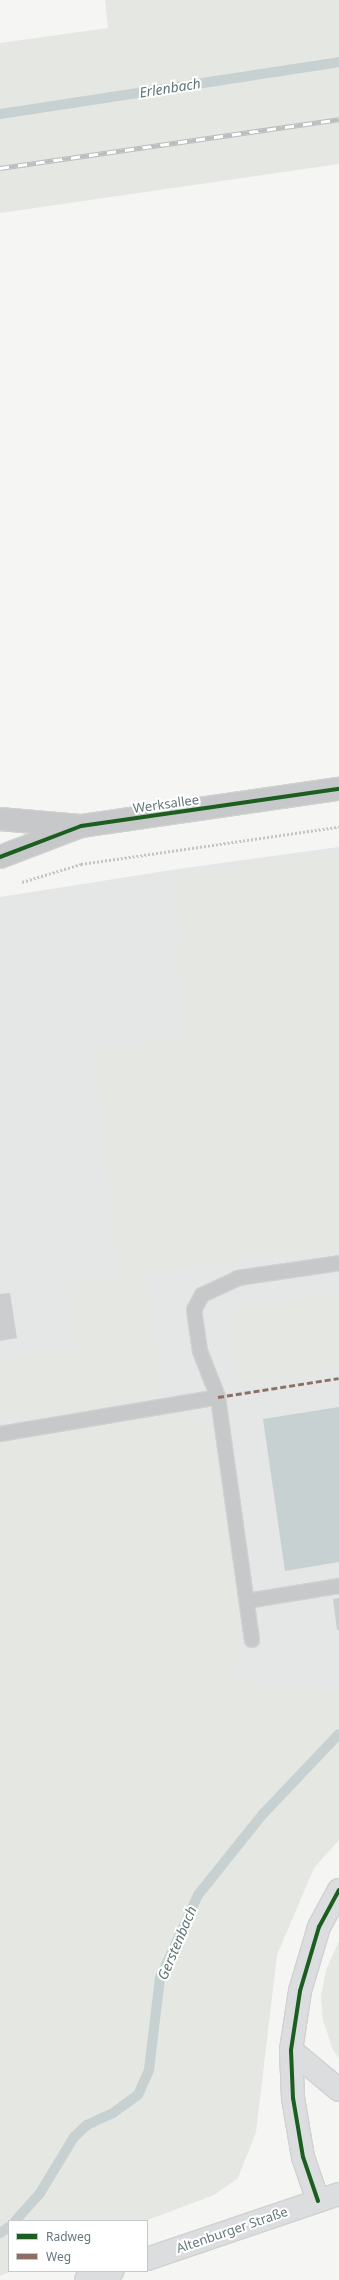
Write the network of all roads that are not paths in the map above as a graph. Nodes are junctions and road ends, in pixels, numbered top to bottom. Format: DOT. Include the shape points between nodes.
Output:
graph roads {
  1 [pos="339,789"];
  2 [pos="0,819"];
  3 [pos="81,826"];
  4 [pos="0,857"];
  5 [pos="339,1263"];
  6 [pos="218,1397"];
  7 [pos="0,1434"];
  8 [pos="339,1586"];
  9 [pos="247,1601"];
  10 [pos="252,1640"];
  11 [pos="339,1890"];
  12 [pos="291,2050"];
  13 [pos="339,2090"];
  14 [pos="339,2194"];
  15 [pos="318,2201"];
  16 [pos="148,2259"];
  17 [pos="109,2272"];
  18 [pos="86,2280"];
  1 -- 3 [label="street, Werksallee"];
  2 -- 3 [label="street, Werksallee"];
  3 -- 4 [label="street, Werksallee"];
  5 -- 6 [label="lane" via="238,1278 202,1295 194,1310 199,1344"];
  6 -- 7 [label="lane"];
  6 -- 9 [label="lane"];
  8 -- 9 [label="lane"];
  9 -- 10 [label="lane"];
  11 -- 12 [label="street" via="319,1927 300,1991"];
  12 -- 13 [label="street"];
  12 -- 15 [label="street" via="293,2098 302,2157"];
  14 -- 15 [label="street, Altenburger Straße"];
  15 -- 16 [label="street, Altenburger Straße"];
  17 -- 18 [label="street"];
}
